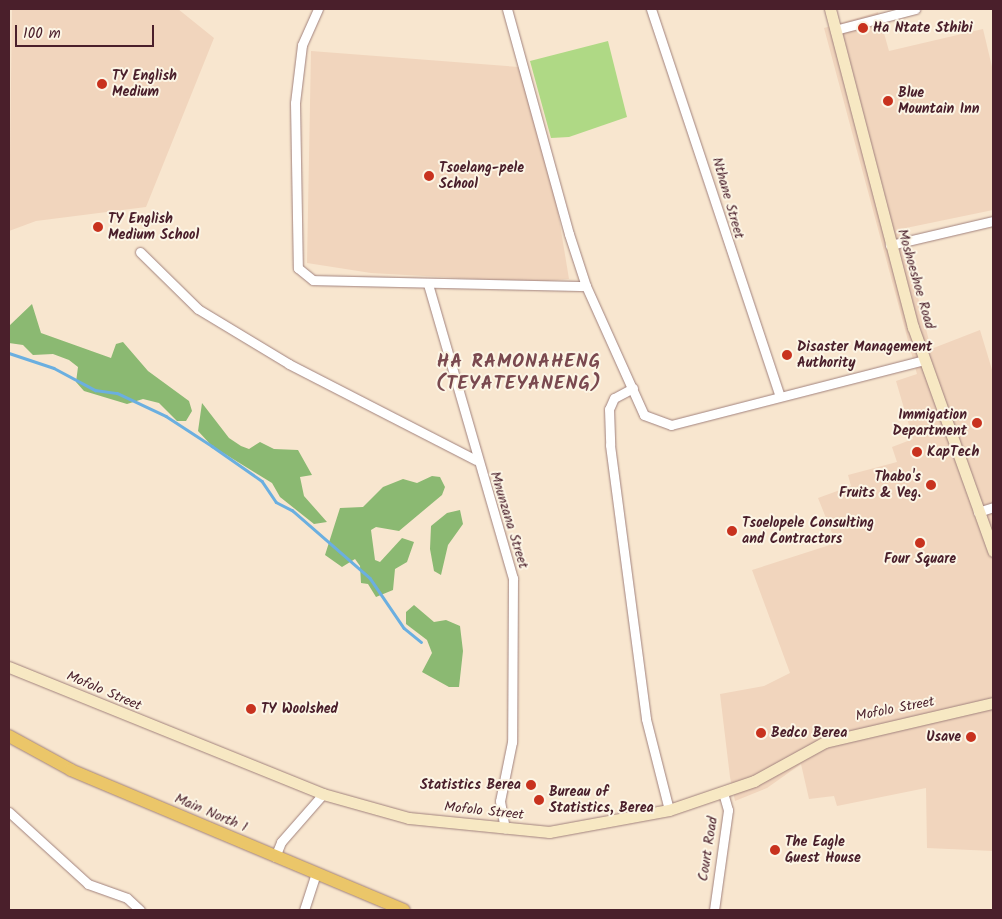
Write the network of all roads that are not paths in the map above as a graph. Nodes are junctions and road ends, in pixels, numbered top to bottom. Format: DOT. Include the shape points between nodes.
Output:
graph roads {
  1 [pos="318,9"];
  2 [pos="507,9"];
  3 [pos="651,9"];
  4 [pos="830,9"];
  5 [pos="915,9"];
  6 [pos="836,30"];
  7 [pos="993,221"];
  8 [pos="890,245"];
  9 [pos="140,252"];
  10 [pos="428,284"];
  11 [pos="586,286"];
  12 [pos="925,360"];
  13 [pos="633,388"];
  14 [pos="779,394"];
  15 [pos="476,460"];
  16 [pos="993,507"];
  17 [pos="978,512"];
  18 [pos="993,551"];
  19 [pos="9,667"];
  20 [pos="993,703"];
  21 [pos="9,736"];
  22 [pos="723,792"];
  23 [pos="323,794"];
  24 [pos="669,810"];
  25 [pos="9,812"];
  26 [pos="505,829"];
  27 [pos="275,857"];
  28 [pos="316,876"];
  29 [pos="140,910"];
  30 [pos="304,910"];
  31 [pos="404,910"];
  32 [pos="714,910"];
  1 -- 10 [label="street" via="302,45 295,103 298,268 313,280"];
  2 -- 11 [label="street"];
  3 -- 14 [label="street, Nthane Street"];
  4 -- 6 [label="main road, Moshoeshoe Road"];
  5 -- 6 [label="street"];
  6 -- 8 [label="main road, Moshoeshoe Road"];
  7 -- 8 [label="street"];
  8 -- 12 [label="main road, Moshoeshoe Road"];
  9 -- 15 [label="street" via="198,309 288,364"];
  10 -- 11 [label="street"];
  10 -- 15 [label="street, Mnunzana Street"];
  11 -- 13 [label="street"];
  12 -- 14 [label="street"];
  12 -- 17 [label="main road, Moshoeshoe Road"];
  13 -- 14 [label="street" via="644,415 671,425"];
  13 -- 24 [label="street" via="614,398 609,409 610,445 646,718"];
  15 -- 26 [label="street, Mnunzana Street" via="513,578 512,742 500,801"];
  16 -- 17 [label="street"];
  17 -- 18 [label="main road, Moshoeshoe Road"];
  19 -- 23 [label="main road, Mofolo Street"];
  20 -- 22 [label="main road, Mofolo Street" via="833,740"];
  21 -- 27 [label="main road, Main North 1" via="72,770"];
  22 -- 24 [label="main road, Mofolo Street"];
  22 -- 32 [label="street, Court Road" via="728,810"];
  23 -- 26 [label="main road, Mofolo Street" via="408,818"];
  23 -- 27 [label="street" via="281,842"];
  24 -- 26 [label="main road, Mofolo Street" via="549,832"];
  25 -- 29 [label="street" via="88,884 128,898"];
  27 -- 28 [label="main road, Main North 1"];
  28 -- 30 [label="street"];
  28 -- 31 [label="main road, Main North 1"];
}
